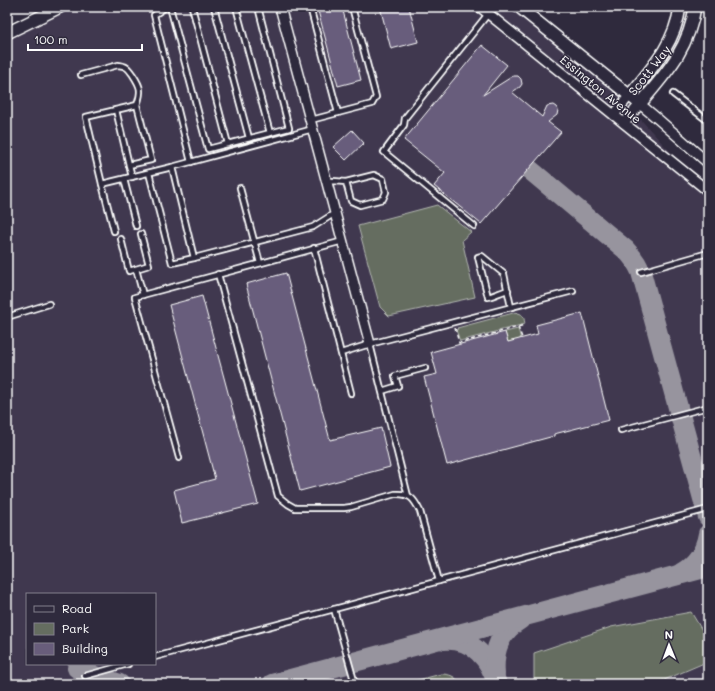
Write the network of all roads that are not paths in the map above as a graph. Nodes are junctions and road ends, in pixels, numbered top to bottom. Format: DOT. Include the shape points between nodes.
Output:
graph roads {
  1 [pos="60,7"];
  2 [pos="166,7"];
  3 [pos="170,7"];
  4 [pos="192,7"];
  5 [pos="214,7"];
  6 [pos="236,7"];
  7 [pos="258,7"];
  8 [pos="280,7"];
  9 [pos="310,7"];
  10 [pos="352,7"];
  11 [pos="480,7"];
  12 [pos="519,7"];
  13 [pos="680,7"];
  14 [pos="695,7"];
  15 [pos="488,14"];
  16 [pos="7,33"];
  17 [pos="81,75"];
  18 [pos="672,94"];
  19 [pos="629,96"];
  20 [pos="640,104"];
  21 [pos="137,105"];
  22 [pos="116,110"];
  23 [pos="338,113"];
  24 [pos="614,115"];
  25 [pos="708,121"];
  26 [pos="624,123"];
  27 [pos="312,125"];
  28 [pos="270,133"];
  29 [pos="249,138"];
  30 [pos="228,144"];
  31 [pos="191,162"];
  32 [pos="708,163"];
  33 [pos="130,165"];
  34 [pos="172,167"];
  35 [pos="149,173"];
  36 [pos="132,177"];
  37 [pos="124,179"];
  38 [pos="327,182"];
  39 [pos="346,182"];
  40 [pos="102,184"];
  41 [pos="240,188"];
  42 [pos="708,191"];
  43 [pos="335,213"];
  44 [pos="136,226"];
  45 [pos="474,226"];
  46 [pos="114,231"];
  47 [pos="141,234"];
  48 [pos="120,239"];
  49 [pos="342,241"];
  50 [pos="254,242"];
  51 [pos="314,248"];
  52 [pos="708,253"];
  53 [pos="194,258"];
  54 [pos="260,263"];
  55 [pos="136,269"];
  56 [pos="641,272"];
  57 [pos="218,274"];
  58 [pos="508,290"];
  59 [pos="573,291"];
  60 [pos="142,295"];
  61 [pos="49,304"];
  62 [pos="511,307"];
  63 [pos="7,317"];
  64 [pos="370,344"];
  65 [pos="340,353"];
  66 [pos="425,368"];
  67 [pos="382,391"];
  68 [pos="350,394"];
  69 [pos="708,407"];
  70 [pos="621,430"];
  71 [pos="179,458"];
  72 [pos="408,496"];
  73 [pos="708,509"];
  74 [pos="439,581"];
  75 [pos="334,609"];
  76 [pos="156,657"];
  77 [pos="124,665"];
  78 [pos="85,676"];
  79 [pos="354,684"];
  1 -- 16 [label="street"];
  2 -- 31 [label="lane" via="154,15"];
  3 -- 30 [label="lane" via="208,149"];
  4 -- 30 [label="lane"];
  5 -- 29 [label="lane"];
  6 -- 28 [label="lane"];
  7 -- 28 [label="lane" via="289,128"];
  8 -- 27 [label="street"];
  9 -- 23 [label="lane"];
  10 -- 23 [label="lane" via="376,97 372,104"];
  11 -- 15 [label="street, Essington Avenue"];
  12 -- 19 [label="street"];
  13 -- 19 [label="street, Scott Way" via="677,25 667,47"];
  14 -- 20 [label="street, Scott Way" via="690,31 679,55"];
  15 -- 24 [label="street, Essington Avenue"];
  15 -- 45 [label="lane" via="405,118 404,125 384,152"];
  17 -- 21 [label="lane" via="118,65 128,68 139,85"];
  18 -- 25 [label="lane"];
  19 -- 20 [label="street"];
  19 -- 24 [label="street, Scott Way"];
  20 -- 26 [label="street, Scott Way"];
  20 -- 32 [label="street"];
  21 -- 22 [label="lane"];
  21 -- 33 [label="lane" via="151,160"];
  22 -- 33 [label="lane"];
  22 -- 40 [label="lane" via="86,117"];
  23 -- 27 [label="lane"];
  24 -- 26 [label="street, Essington Avenue"];
  26 -- 42 [label="street, Essington Avenue"];
  27 -- 31 [label="lane"];
  27 -- 38 [label="street"];
  28 -- 29 [label="lane"];
  29 -- 30 [label="lane"];
  31 -- 34 [label="lane"];
  33 -- 36 [label="lane"];
  34 -- 35 [label="lane"];
  34 -- 53 [label="lane"];
  35 -- 36 [label="lane"];
  35 -- 53 [label="lane" via="172,263"];
  36 -- 37 [label="lane"];
  37 -- 40 [label="lane"];
  37 -- 44 [label="lane"];
  38 -- 39 [label="lane"];
  38 -- 43 [label="street"];
  39 -- 39 [label="lane" via="374,175 383,179 386,192 383,199 360,205 351,201"];
  40 -- 46 [label="lane"];
  41 -- 50 [label="lane"];
  43 -- 49 [label="street"];
  43 -- 50 [label="lane" via="313,227"];
  47 -- 55 [label="lane" via="149,265"];
  48 -- 55 [label="lane" via="129,271"];
  49 -- 51 [label="lane"];
  49 -- 64 [label="street"];
  50 -- 53 [label="lane"];
  50 -- 54 [label="lane"];
  51 -- 54 [label="lane"];
  51 -- 65 [label="lane"];
  52 -- 56 [label="lane"];
  54 -- 57 [label="lane"];
  55 -- 60 [label="lane"];
  57 -- 60 [label="lane"];
  57 -- 72 [label="lane" via="278,496 295,508 344,508 395,494"];
  58 -- 58 [label="lane" via="504,274 482,256 478,257 488,297"];
  58 -- 62 [label="lane"];
  59 -- 62 [label="lane"];
  60 -- 71 [label="lane" via="135,297"];
  61 -- 63 [label="lane"];
  62 -- 64 [label="lane"];
  64 -- 65 [label="lane"];
  64 -- 67 [label="lane"];
  65 -- 68 [label="lane"];
  66 -- 67 [label="lane" via="395,376 398,386"];
  67 -- 72 [label="lane"];
  69 -- 70 [label="lane"];
  72 -- 74 [label="lane" via="420,511"];
  73 -- 74 [label="lane"];
  74 -- 75 [label="lane"];
  75 -- 76 [label="lane"];
  75 -- 79 [label="lane"];
  77 -- 78 [label="lane"];
}
